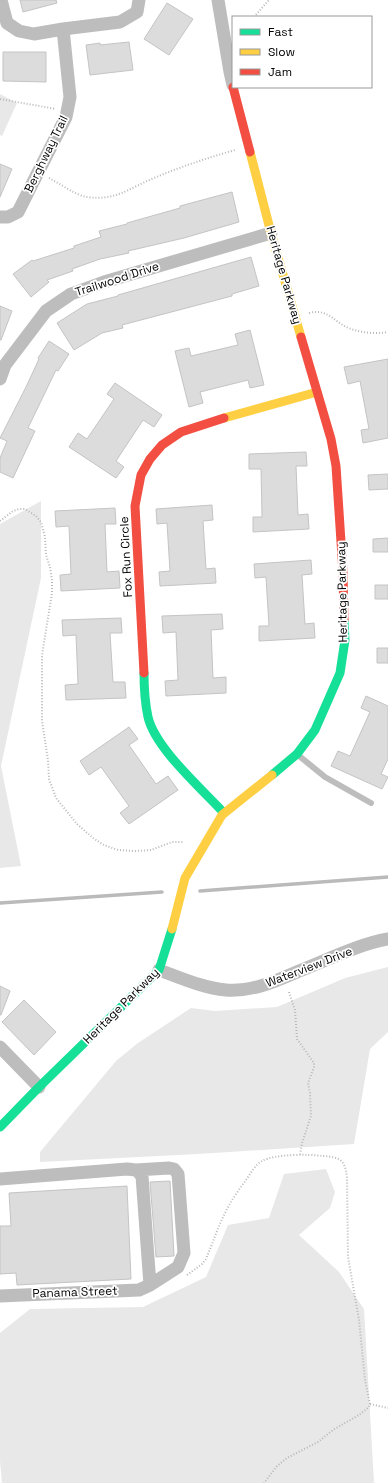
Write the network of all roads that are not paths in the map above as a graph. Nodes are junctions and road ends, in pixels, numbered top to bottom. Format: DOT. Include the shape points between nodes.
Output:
graph roads {
  1 [pos="1,0"];
  2 [pos="139,0"];
  3 [pos="218,0"];
  4 [pos="63,29"];
  5 [pos="232,81"];
  6 [pos="234,88"];
  7 [pos="0,217"];
  8 [pos="271,232"];
  9 [pos="3,363"];
  10 [pos="0,379"];
  11 [pos="317,392"];
  12 [pos="297,754"];
  13 [pos="371,803"];
  14 [pos="224,813"];
  15 [pos="388,938"];
  16 [pos="159,970"];
  17 [pos="0,1047"];
  18 [pos="39,1087"];
  19 [pos="0,1127"];
  20 [pos="136,1170"];
  21 [pos="0,1179"];
  22 [pos="150,1285"];
  23 [pos="0,1296"];
  1 -- 4 [label="street" via="6,23 19,31 34,34"];
  2 -- 4 [label="street" via="137,12 120,22"];
  3 -- 5 [label="street, Heritage Parkway"];
  4 -- 7 [label="street, Berghway Trail" via="70,97 66,117 18,212 8,217"];
  6 -- 8 [label="street, Heritage Parkway"];
  8 -- 9 [label="street, Trailwood Drive" via="71,294 46,311"];
  8 -- 11 [label="street, Heritage Parkway"];
  9 -- 10 [label="street, Trailwood Drive"];
  11 -- 12 [label="street, Heritage Parkway" via="336,466 345,640 340,674 315,730"];
  11 -- 14 [label="street, Fox Run Circle" via="180,432 150,458 141,475 137,491 135,506 148,717 154,732 171,757"];
  12 -- 13 [label="lane" via="325,777"];
  12 -- 14 [label="street, Heritage Parkway"];
  14 -- 16 [label="street, Heritage Parkway" via="185,878"];
  15 -- 16 [label="street, Waterview Drive" via="275,982 252,988 212,988"];
  16 -- 18 [label="street, Heritage Parkway"];
  17 -- 18 [label="street"];
  18 -- 19 [label="street, Heritage Parkway"];
  20 -- 21 [label="street, Panama Street"];
  20 -- 22 [label="street" via="142,1176"];
  20 -- 22 [label="street, Panama Street" via="169,1168 178,1174 184,1253 178,1267"];
  22 -- 23 [label="street, Panama Street" via="139,1290"];
}
